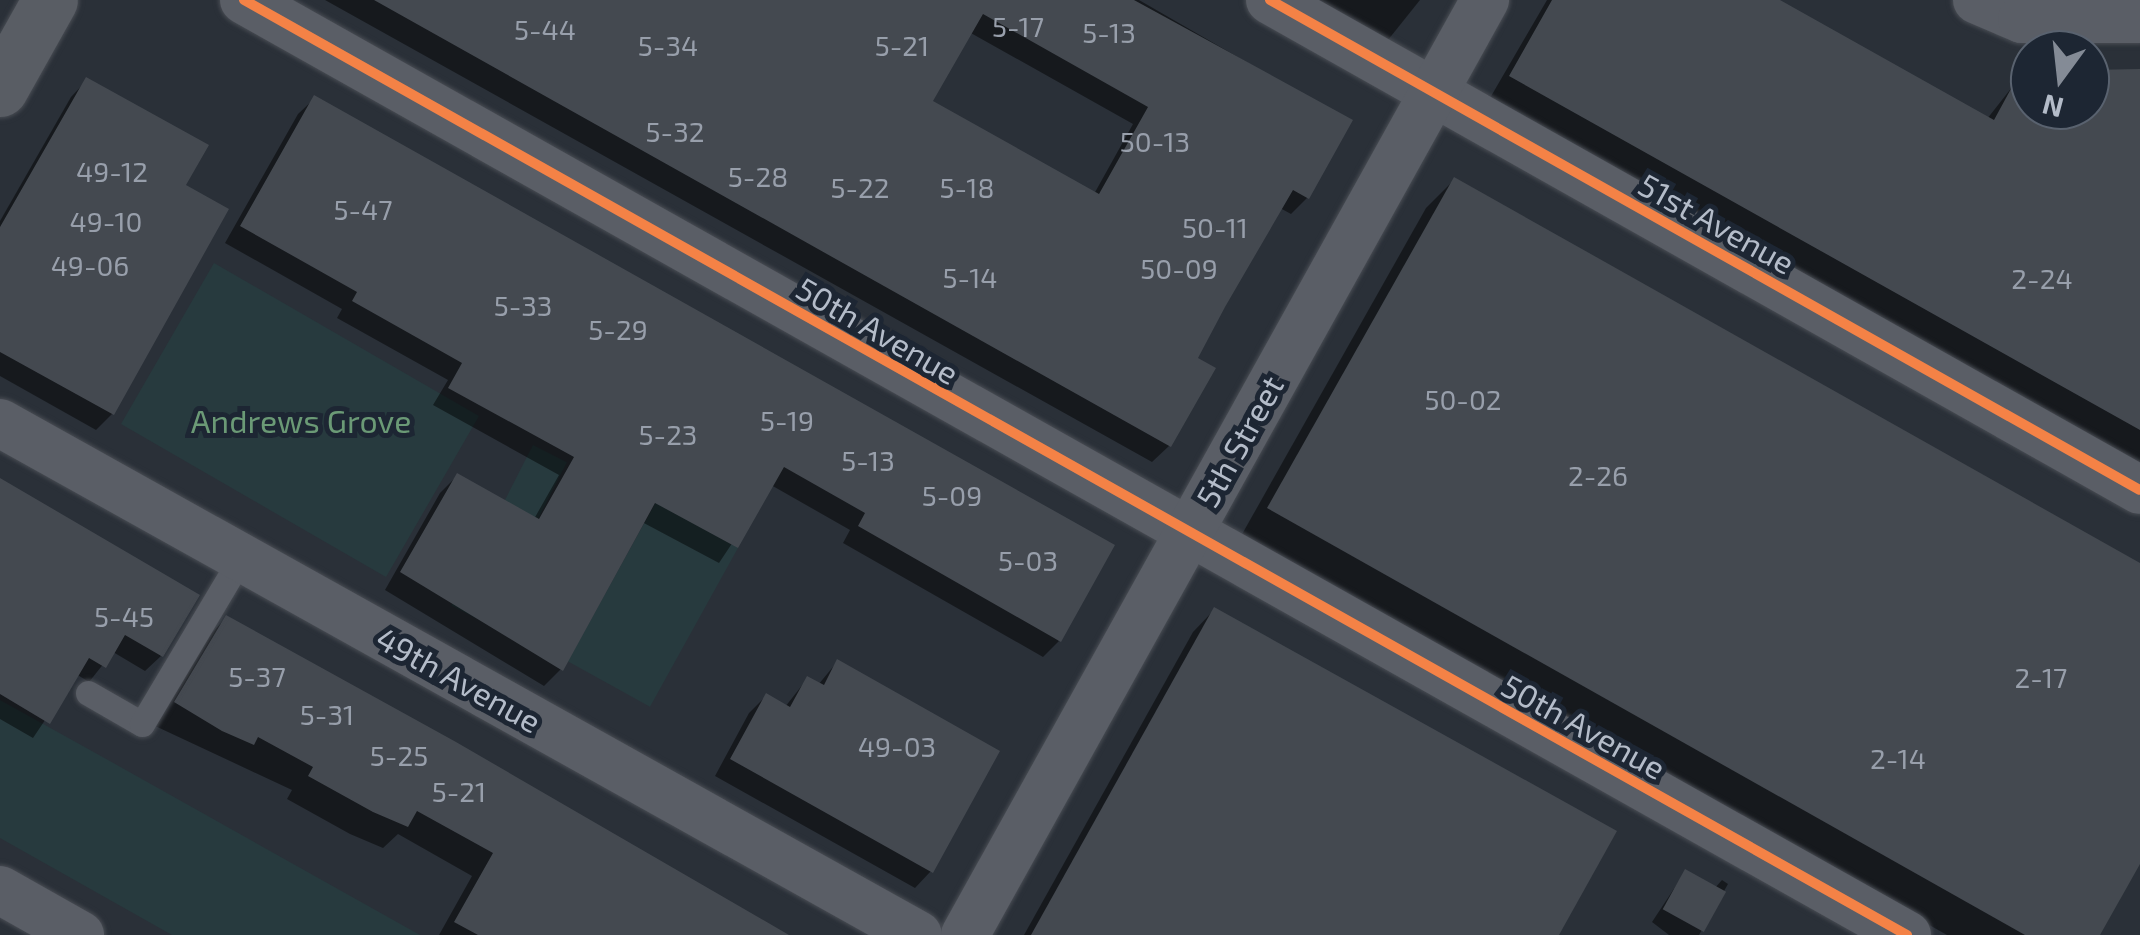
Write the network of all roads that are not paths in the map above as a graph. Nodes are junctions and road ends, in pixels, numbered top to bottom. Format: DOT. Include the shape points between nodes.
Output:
graph roads {
  1 [pos="50,0"];
  2 [pos="244,0"];
  3 [pos="1270,0"];
  4 [pos="1485,0"];
  5 [pos="1976,0"];
  6 [pos="2140,20"];
  7 [pos="0,89"];
  8 [pos="1434,92"];
  9 [pos="0,423"];
  10 [pos="2140,490"];
  11 [pos="1188,536"];
  12 [pos="241,558"];
  13 [pos="88,694"];
  14 [pos="0,890"];
  15 [pos="80,935"];
  16 [pos="918,935"];
  17 [pos="965,935"];
  18 [pos="1907,935"];
  1 -- 7 [label="main road"];
  2 -- 11 [label="street, 50th Avenue"];
  3 -- 8 [label="street, 51st Avenue"];
  4 -- 8 [label="street, 5th Street"];
  5 -- 6 [label="street" via="2022,19"];
  8 -- 10 [label="street, 51st Avenue"];
  8 -- 11 [label="street, 5th Street"];
  9 -- 12 [label="street, 49th Avenue"];
  11 -- 17 [label="street, 5th Street"];
  11 -- 18 [label="street, 50th Avenue"];
  12 -- 13 [label="lane" via="142,724"];
  12 -- 16 [label="street, 49th Avenue"];
  14 -- 15 [label="street"];
}
